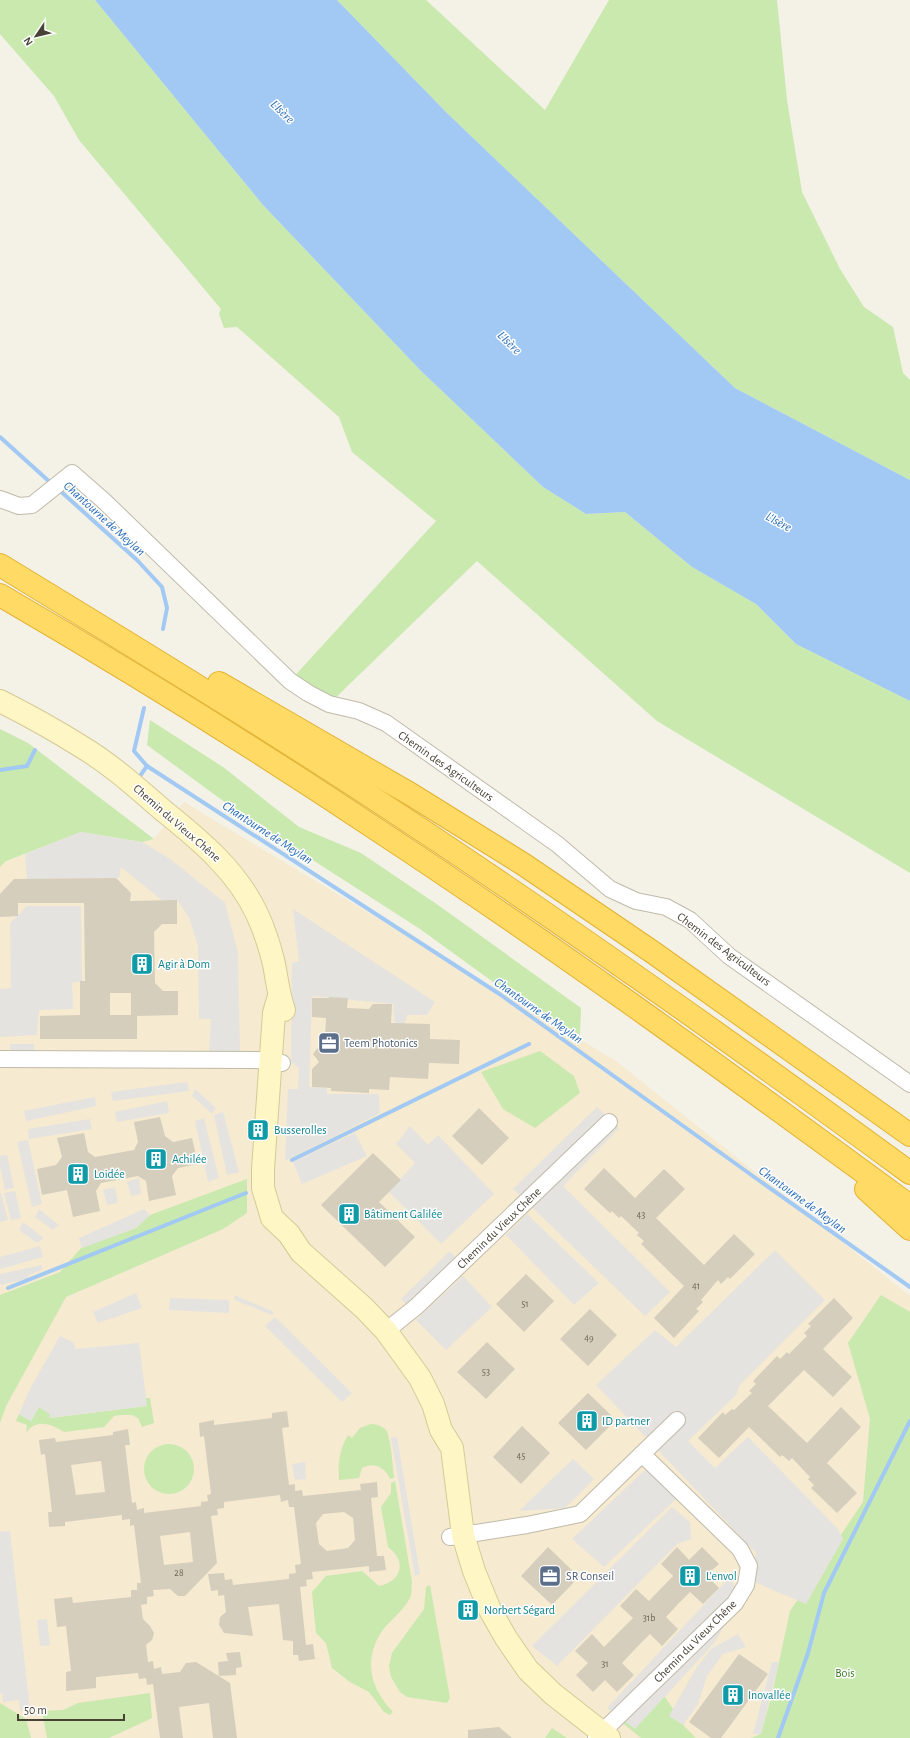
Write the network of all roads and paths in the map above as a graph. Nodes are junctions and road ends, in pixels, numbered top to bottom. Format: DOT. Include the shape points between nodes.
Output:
graph roads {
  1 [pos="0,499"];
  2 [pos="0,558"];
  3 [pos="0,565"];
  4 [pos="0,595"];
  5 [pos="0,701"];
  6 [pos="0,1059"];
  7 [pos="277,1063"];
  8 [pos="831,1078"];
  9 [pos="910,1084"];
  10 [pos="787,1116"];
  11 [pos="910,1118"];
  12 [pos="609,1122"];
  13 [pos="910,1135"];
  14 [pos="910,1173"];
  15 [pos="910,1206"];
  16 [pos="910,1229"];
  17 [pos="386,1331"];
  18 [pos="677,1420"];
  19 [pos="642,1454"];
  20 [pos="457,1536"];
  21 [pos="600,1737"];
  1 -- 9 [label="street, Chemin des Agriculteurs" via="19,506 32,505 72,473 290,681 329,704 359,711 386,723 557,844 610,890 636,901 666,907 690,920 729,956"];
  2 -- 8 [label="highway" via="412,795 523,864"];
  3 -- 14 [label="highway" via="183,677 396,813 604,954"];
  4 -- 10 [label="highway" via="168,696 380,831"];
  5 -- 7 [label="main road, Chemin du Vieux Chêne" via="50,727 119,773 209,848 223,863 248,897 264,930 273,961 279,996 274,1013"];
  6 -- 7 [label="street" via="257,1060"];
  7 -- 17 [label="main road, Chemin du Vieux Chêne" via="263,1169 263,1188 272,1218 289,1234 301,1252"];
  8 -- 11 [label="highway"];
  8 -- 13 [label="highway"];
  10 -- 15 [label="highway"];
  10 -- 16 [label="highway"];
  12 -- 17 [label="street, Chemin du Vieux Chêne" via="417,1306"];
  17 -- 20 [label="main road, Chemin du Vieux Chêne" via="420,1378 434,1404 441,1430 452,1448"];
  18 -- 19 [label="street"];
  19 -- 20 [label="street" via="580,1514"];
  19 -- 21 [label="street, Chemin du Vieux Chêne" via="740,1549 749,1566 746,1585 735,1603"];
  20 -- 21 [label="main road, Chemin du Vieux Chêne" via="480,1612 518,1679 542,1703"];
}
